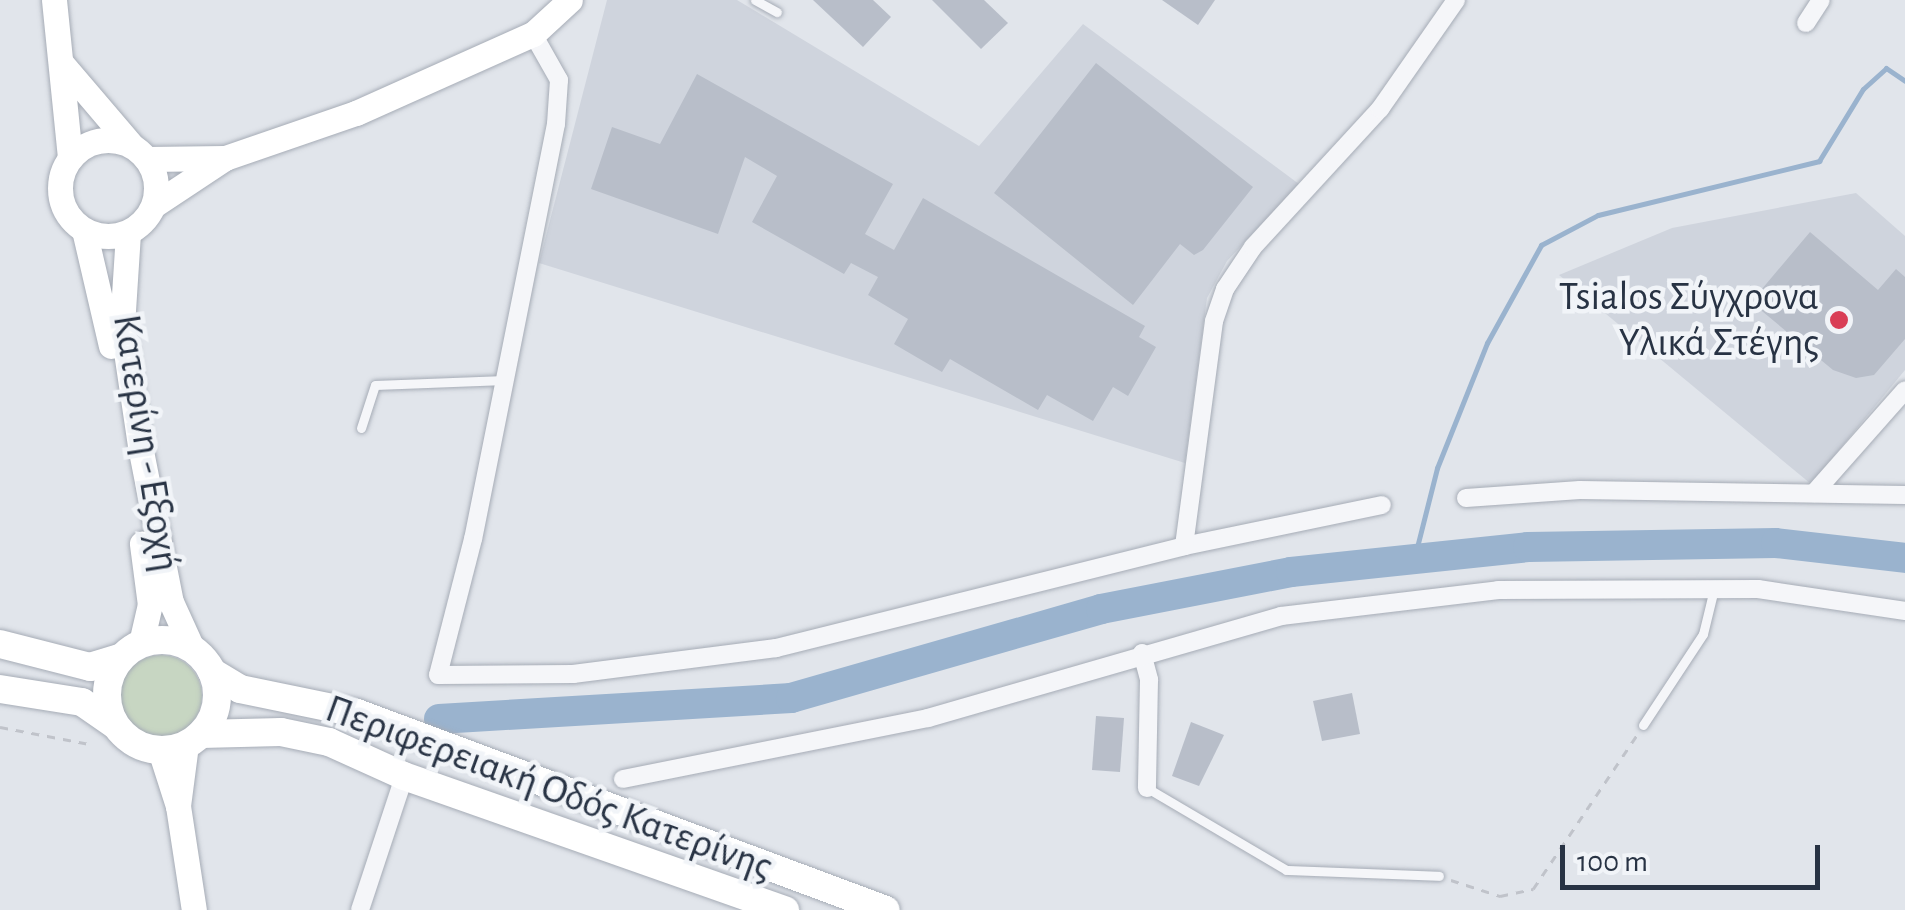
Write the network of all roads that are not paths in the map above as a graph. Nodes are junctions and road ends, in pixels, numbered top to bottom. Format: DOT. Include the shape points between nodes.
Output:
graph roads {
  1 [pos="54,0"];
  2 [pos="570,0"];
  3 [pos="755,0"];
  4 [pos="1456,0"];
  5 [pos="1821,0"];
  6 [pos="774,7"];
  7 [pos="1806,23"];
  8 [pos="533,34"];
  9 [pos="63,65"];
  10 [pos="139,152"];
  11 [pos="70,158"];
  12 [pos="224,158"];
  13 [pos="154,206"];
  14 [pos="84,230"];
  15 [pos="128,233"];
  16 [pos="505,380"];
  17 [pos="1905,390"];
  18 [pos="361,428"];
  19 [pos="1814,492"];
  20 [pos="1905,494"];
  21 [pos="1466,498"];
  22 [pos="1382,506"];
  23 [pos="1184,546"];
  24 [pos="1714,589"];
  25 [pos="1905,611"];
  26 [pos="0,644"];
  27 [pos="192,648"];
  28 [pos="130,651"];
  29 [pos="1142,653"];
  30 [pos="212,672"];
  31 [pos="0,689"];
  32 [pos="115,725"];
  33 [pos="1643,725"];
  34 [pos="182,743"];
  35 [pos="622,779"];
  36 [pos="401,786"];
  37 [pos="1147,788"];
  38 [pos="1439,876"];
  39 [pos="194,910"];
  40 [pos="360,910"];
  41 [pos="786,910"];
  42 [pos="886,910"];
  1 -- 9 [label="main road, Κατερίνη - Εξοχή"];
  2 -- 8 [label="main road"];
  3 -- 6 [label="lane"];
  4 -- 23 [label="street" via="1380,109 1253,248 1225,289 1214,321"];
  5 -- 7 [label="street"];
  8 -- 12 [label="main road" via="356,113"];
  8 -- 16 [label="street" via="559,80 556,124"];
  9 -- 10 [label="main road"];
  9 -- 11 [label="main road, Κατερίνη - Εξοχή"];
  10 -- 11 [label="main road" via="98,140"];
  10 -- 12 [label="main road"];
  10 -- 13 [label="main road" via="157,185"];
  11 -- 14 [label="main road, Κατερίνη - Εξοχή" via="60,194"];
  12 -- 13 [label="main road"];
  13 -- 15 [label="main road"];
  14 -- 15 [label="main road"];
  14 -- 28 [label="main road, Κατερίνη - Εξοχή" via="109,326 149,582"];
  15 -- 27 [label="main road, Κατερίνη - Εξοχή" via="122,326 171,602"];
  16 -- 18 [label="lane" via="375,385"];
  16 -- 23 [label="street" via="438,675 572,674 776,648"];
  17 -- 19 [label="street"];
  19 -- 20 [label="street"];
  19 -- 21 [label="street" via="1580,490"];
  22 -- 23 [label="street"];
  24 -- 25 [label="street" via="1758,589"];
  24 -- 29 [label="street" via="1498,590 1282,616"];
  24 -- 33 [label="lane" via="1703,634"];
  26 -- 28 [label="main road" via="90,667"];
  27 -- 28 [label="main road" via="167,639"];
  27 -- 30 [label="main road"];
  28 -- 32 [label="main road" via="106,692"];
  29 -- 35 [label="street" via="928,718"];
  29 -- 37 [label="street" via="1149,680"];
  30 -- 34 [label="main road" via="216,702"];
  30 -- 42 [label="main road, Περιφερειακή Οδός Κατερίνης" via="240,689 357,712"];
  31 -- 32 [label="main road" via="82,702"];
  32 -- 34 [label="main road" via="135,743"];
  34 -- 39 [label="main road" via="178,806"];
  34 -- 41 [label="main road, Περιφερειακή Οδός Κατερίνης" via="258,730 330,742 404,776"];
  36 -- 40 [label="street"];
  37 -- 38 [label="lane" via="1286,870"];
}
